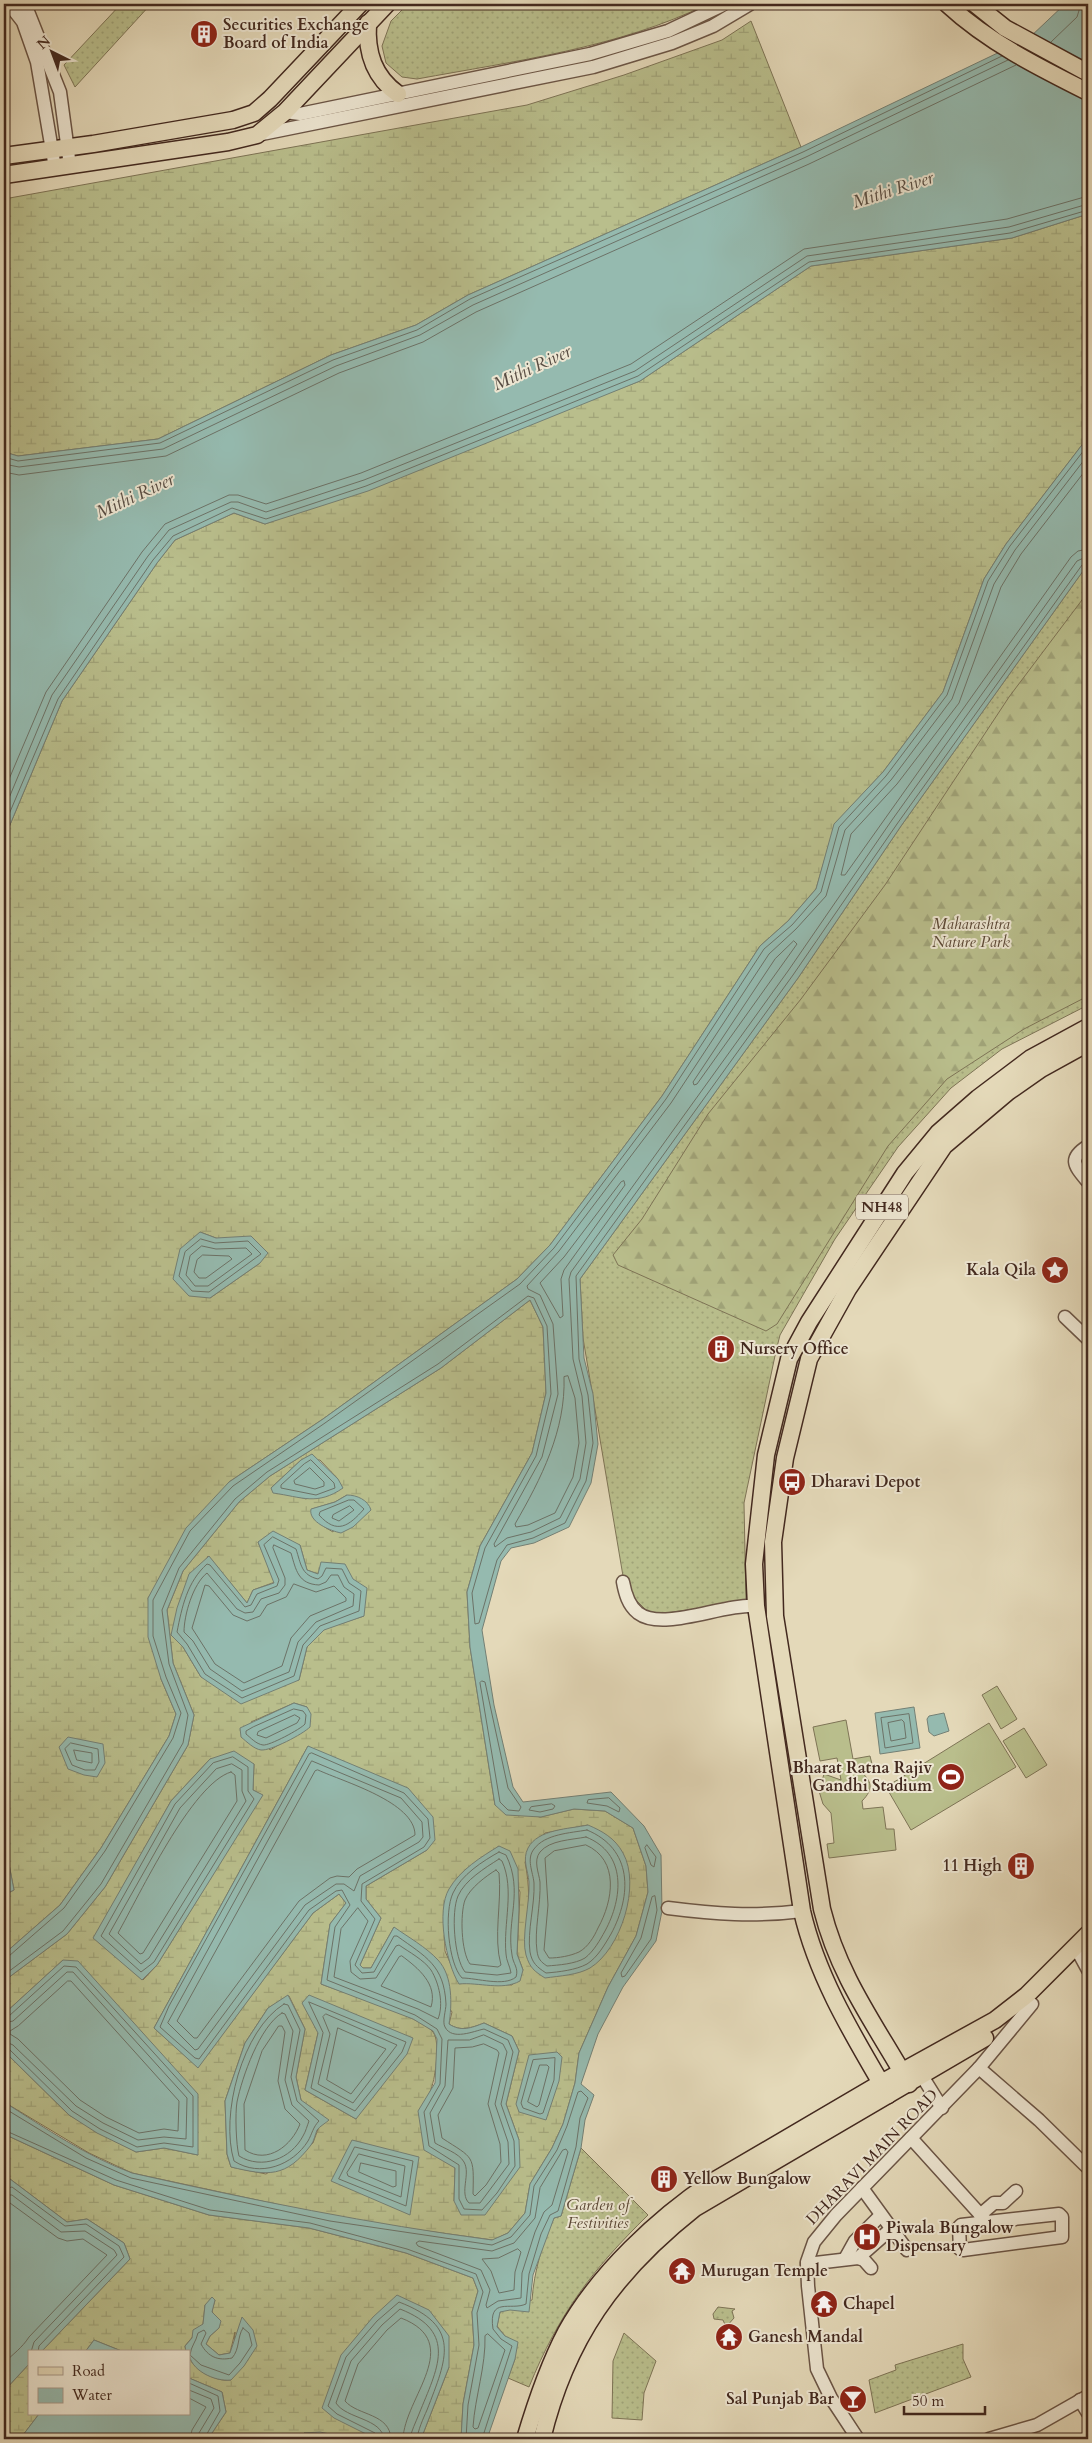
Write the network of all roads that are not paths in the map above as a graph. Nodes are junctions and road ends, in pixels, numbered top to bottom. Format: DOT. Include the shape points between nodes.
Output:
graph roads {
  1 [pos="9,4"];
  2 [pos="25,4"];
  3 [pos="360,4"];
  4 [pos="387,4"];
  5 [pos="724,4"];
  6 [pos="750,4"];
  7 [pos="947,4"];
  8 [pos="975,4"];
  9 [pos="368,23"];
  10 [pos="1088,72"];
  11 [pos="1088,92"];
  12 [pos="398,94"];
  13 [pos="285,112"];
  14 [pos="257,135"];
  15 [pos="60,148"];
  16 [pos="4,156"];
  17 [pos="62,167"];
  18 [pos="4,176"];
  19 [pos="1088,1028"];
  20 [pos="1088,1043"];
  21 [pos="1086,1142"];
  22 [pos="1088,1182"];
  23 [pos="1065,1317"];
  24 [pos="1088,1339"];
  25 [pos="623,1582"];
  26 [pos="756,1606"];
  27 [pos="800,1773"];
  28 [pos="780,1775"];
  29 [pos="808,1819"];
  30 [pos="787,1823"];
  31 [pos="668,1908"];
  32 [pos="802,1911"];
  33 [pos="1088,1934"];
  34 [pos="1081,1950"];
  35 [pos="1088,1970"];
  36 [pos="1032,2004"];
  37 [pos="979,2068"];
  38 [pos="911,2077"];
  39 [pos="884,2089"];
  40 [pos="942,2108"];
  41 [pos="911,2138"];
  42 [pos="1088,2168"];
  43 [pos="862,2188"];
  44 [pos="1016,2191"];
  45 [pos="881,2215"];
  46 [pos="984,2218"];
  47 [pos="891,2229"];
  48 [pos="907,2250"];
  49 [pos="852,2258"];
  50 [pos="807,2264"];
  51 [pos="872,2268"];
  52 [pos="554,2373"];
  53 [pos="1084,2398"];
  54 [pos="1088,2413"];
  55 [pos="525,2439"];
  56 [pos="542,2439"];
  57 [pos="858,2439"];
  58 [pos="989,2439"];
  1 -- 15 [label="street" via="23,22"];
  2 -- 15 [label="street" via="60,92"];
  3 -- 15 [label="main road" via="254,113 233,120"];
  4 -- 9 [label="main road"];
  5 -- 12 [label="street" via="668,31 590,54"];
  6 -- 14 [label="street" via="713,26 672,43 593,67"];
  7 -- 11 [label="main road" via="992,40"];
  8 -- 10 [label="main road" via="1005,28"];
  9 -- 12 [label="main road" via="369,53 384,84"];
  9 -- 13 [label="main road"];
  12 -- 13 [label="street" via="300,114"];
  13 -- 14 [label="main road"];
  14 -- 17 [label="main road"];
  15 -- 16 [label="main road"];
  15 -- 17 [label="street"];
  17 -- 18 [label="main road"];
  19 -- 26 [label="main road, NH48" via="1031,1058 938,1133 904,1173 789,1359 766,1455 754,1564"];
  20 -- 27 [label="main road" via="1008,1092 944,1146 848,1289 809,1359 785,1458 773,1542 775,1616"];
  21 -- 22 [label="street" via="1074,1160"];
  23 -- 24 [label="street"];
  25 -- 26 [label="street" via="632,1606 649,1618 665,1619 743,1605"];
  26 -- 28 [label="main road"];
  27 -- 28 [label="main road"];
  27 -- 29 [label="main road"];
  28 -- 30 [label="main road"];
  29 -- 30 [label="main road"];
  29 -- 38 [label="main road" via="822,1909 832,1946 852,1990"];
  30 -- 32 [label="main road"];
  31 -- 32 [label="street" via="732,1916"];
  32 -- 39 [label="main road" via="809,1940 856,2043"];
  33 -- 34 [label="main road"];
  34 -- 35 [label="street"];
  34 -- 36 [label="main road"];
  34 -- 38 [label="main road" via="995,2020"];
  36 -- 37 [label="street, DHARAVI MAIN ROAD"];
  36 -- 38 [label="main road" via="1003,2027"];
  37 -- 40 [label="street, DHARAVI MAIN ROAD"];
  37 -- 42 [label="street"];
  38 -- 39 [label="main road"];
  38 -- 40 [label="street"];
  39 -- 52 [label="main road" via="694,2208 666,2231 614,2286"];
  40 -- 41 [label="street, DHARAVI MAIN ROAD"];
  41 -- 43 [label="street, DHARAVI MAIN ROAD"];
  41 -- 46 [label="street"];
  43 -- 45 [label="street"];
  43 -- 50 [label="street, DHARAVI MAIN ROAD" via="814,2242"];
  44 -- 46 [label="street" via="1003,2203 994,2203"];
  45 -- 47 [label="street"];
  45 -- 49 [label="street" via="855,2240"];
  46 -- 46 [label="street" via="1060,2214 1064,2236 961,2250 959,2226"];
  47 -- 48 [label="street"];
  47 -- 49 [label="street"];
  49 -- 50 [label="street"];
  49 -- 51 [label="street" via="864,2260"];
  50 -- 57 [label="street, DHARAVI MAIN ROAD" via="817,2369"];
  52 -- 55 [label="main road"];
  52 -- 56 [label="main road"];
  53 -- 54 [label="street"];
  53 -- 58 [label="street" via="1037,2425"];
}
